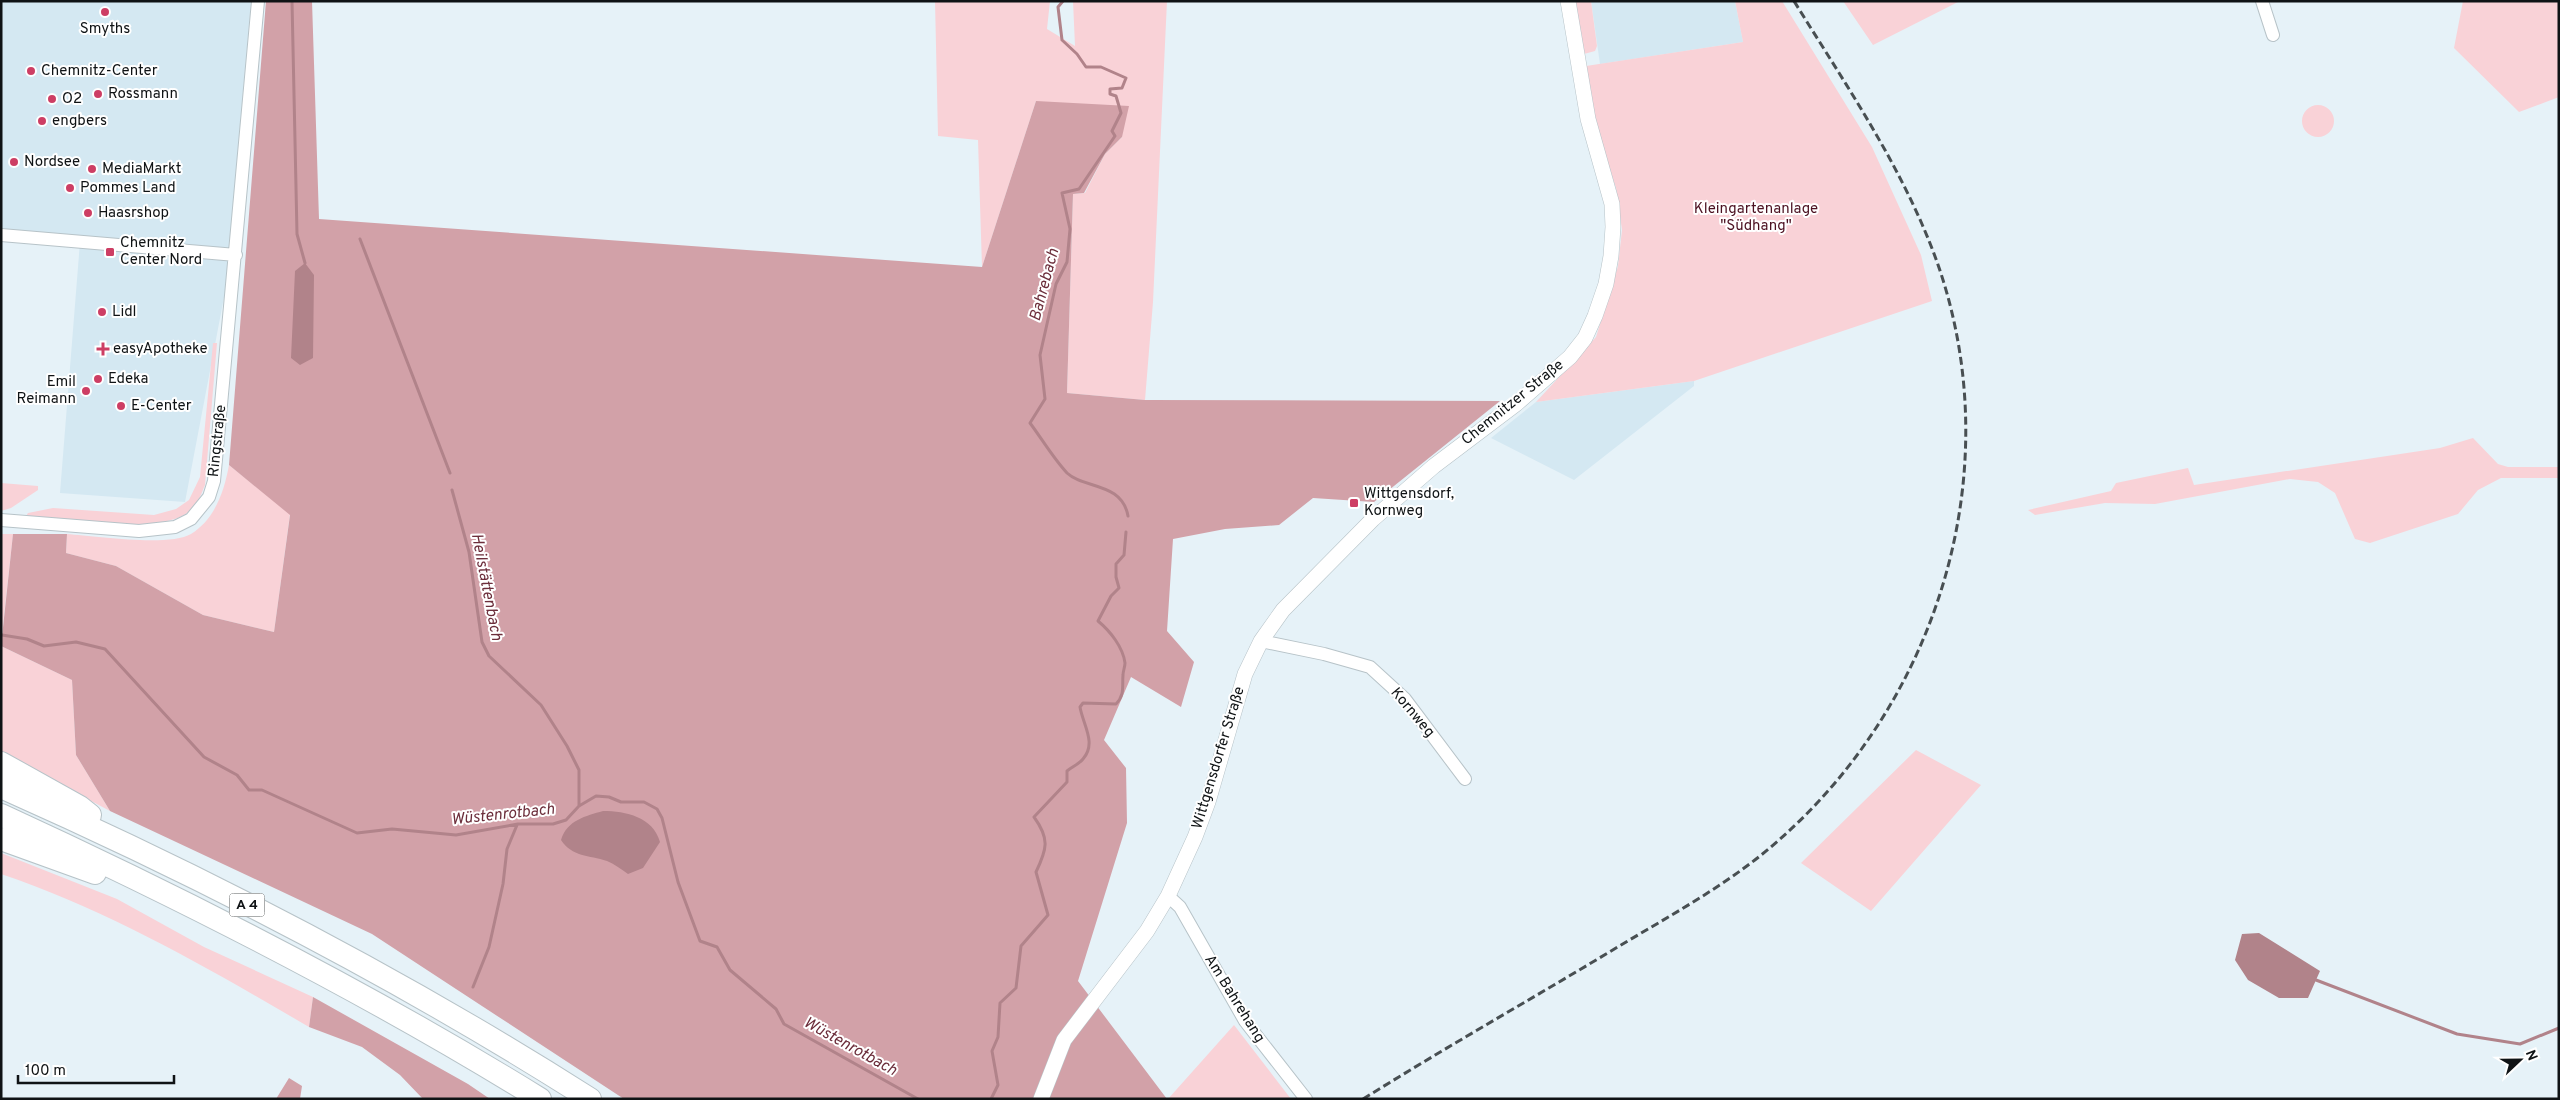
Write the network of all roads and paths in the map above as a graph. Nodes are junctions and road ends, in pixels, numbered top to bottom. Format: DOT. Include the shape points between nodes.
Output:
graph roads {
  1 [pos="258,1"];
  2 [pos="1568,1"];
  3 [pos="2262,1"];
  4 [pos="2273,35"];
  5 [pos="1,235"];
  6 [pos="236,254"];
  7 [pos="1,520"];
  8 [pos="1337,555"];
  9 [pos="1261,641"];
  10 [pos="1,764"];
  11 [pos="1465,779"];
  12 [pos="1,787"];
  13 [pos="1,816"];
  14 [pos="115,838"];
  15 [pos="1,839"];
  16 [pos="1168,896"];
  17 [pos="219,919"];
  18 [pos="540,1099"];
  19 [pos="590,1099"];
  20 [pos="1041,1099"];
  21 [pos="1306,1099"];
  1 -- 6 [label="street, Ringstraße"];
  2 -- 8 [label="street, Chemnitzer Straße" via="1588,119 1612,204 1611,256 1595,316 1585,338 1570,357 1516,404 1434,466"];
  3 -- 4 [label="street"];
  5 -- 6 [label="street"];
  6 -- 7 [label="street, Ringstraße" via="214,481 201,509 183,523 161,530"];
  8 -- 9 [label="street, Wittgensdorfer Straße" via="1283,610"];
  9 -- 11 [label="street, Kornweg" via="1324,654 1370,668 1405,699"];
  9 -- 16 [label="street, Wittgensdorfer Straße" via="1245,674 1211,794"];
  10 -- 14 [label="highway" via="80,806"];
  12 -- 14 [label="highway, A 4"];
  13 -- 17 [label="highway, A 4"];
  14 -- 19 [label="highway, A 4" via="378,974"];
  15 -- 17 [label="highway" via="97,874 184,915"];
  16 -- 20 [label="street, Wittgensdorfer Straße" via="1146,931 1064,1040"];
  16 -- 21 [label="street, Am Bahrehang" via="1180,907 1245,1021"];
  17 -- 18 [label="highway, A 4" via="365,996"];
}
